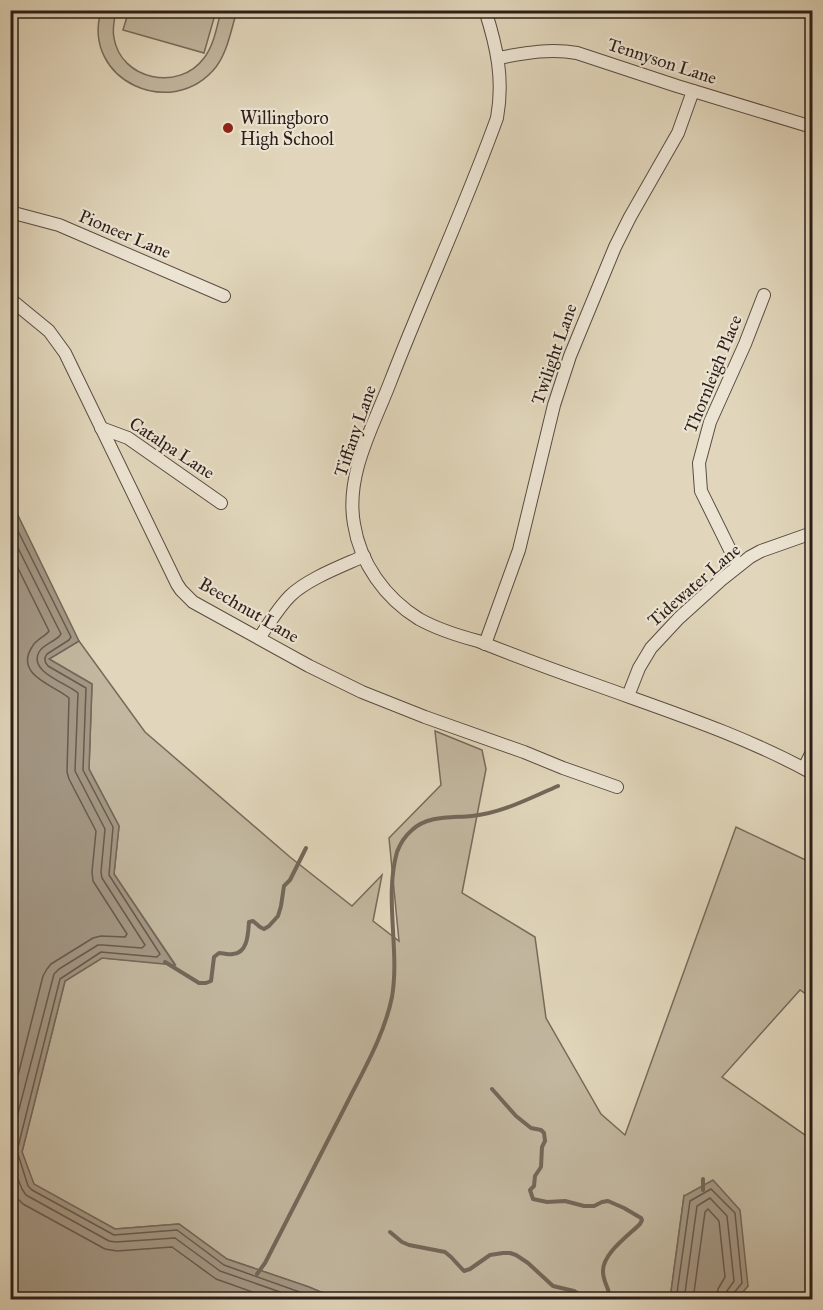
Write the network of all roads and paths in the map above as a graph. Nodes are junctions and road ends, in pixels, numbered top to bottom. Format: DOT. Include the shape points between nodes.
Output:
graph roads {
  1 [pos="485,10"];
  2 [pos="498,58"];
  3 [pos="693,91"];
  4 [pos="813,127"];
  5 [pos="10,212"];
  6 [pos="764,295"];
  7 [pos="224,296"];
  8 [pos="10,299"];
  9 [pos="101,428"];
  10 [pos="221,503"];
  11 [pos="813,533"];
  12 [pos="364,556"];
  13 [pos="738,566"];
  14 [pos="259,638"];
  15 [pos="485,644"];
  16 [pos="628,696"];
  17 [pos="813,752"];
  18 [pos="808,770"];
  19 [pos="617,787"];
  1 -- 2 [label="street, Tiffany Lane"];
  2 -- 3 [label="street, Tennyson Lane" via="562,50"];
  2 -- 12 [label="street, Tiffany Lane" via="498,118 358,467 352,506"];
  3 -- 4 [label="street, Tennyson Lane"];
  3 -- 15 [label="street, Twilight Lane" via="678,133 615,246 570,356 516,557"];
  5 -- 7 [label="street, Pioneer Lane" via="59,225"];
  6 -- 13 [label="street, Thornleigh Place" via="710,423 699,463 701,491"];
  8 -- 9 [label="street, Beechnut Lane" via="57,341"];
  9 -- 10 [label="street, Catalpa Lane" via="129,438"];
  9 -- 14 [label="street, Beechnut Lane" via="181,590 202,608"];
  11 -- 13 [label="street, Tidewater Lane" via="761,552"];
  12 -- 14 [label="street" via="291,595"];
  12 -- 15 [label="street, Tiffany Lane" via="375,578 403,607 439,628"];
  13 -- 16 [label="street, Tidewater Lane" via="655,643"];
  14 -- 19 [label="street, Beechnut Lane" via="362,692"];
  15 -- 16 [label="street, Tiffany Lane"];
  16 -- 18 [label="street, Tiffany Lane"];
  17 -- 18 [label="street"];
}
